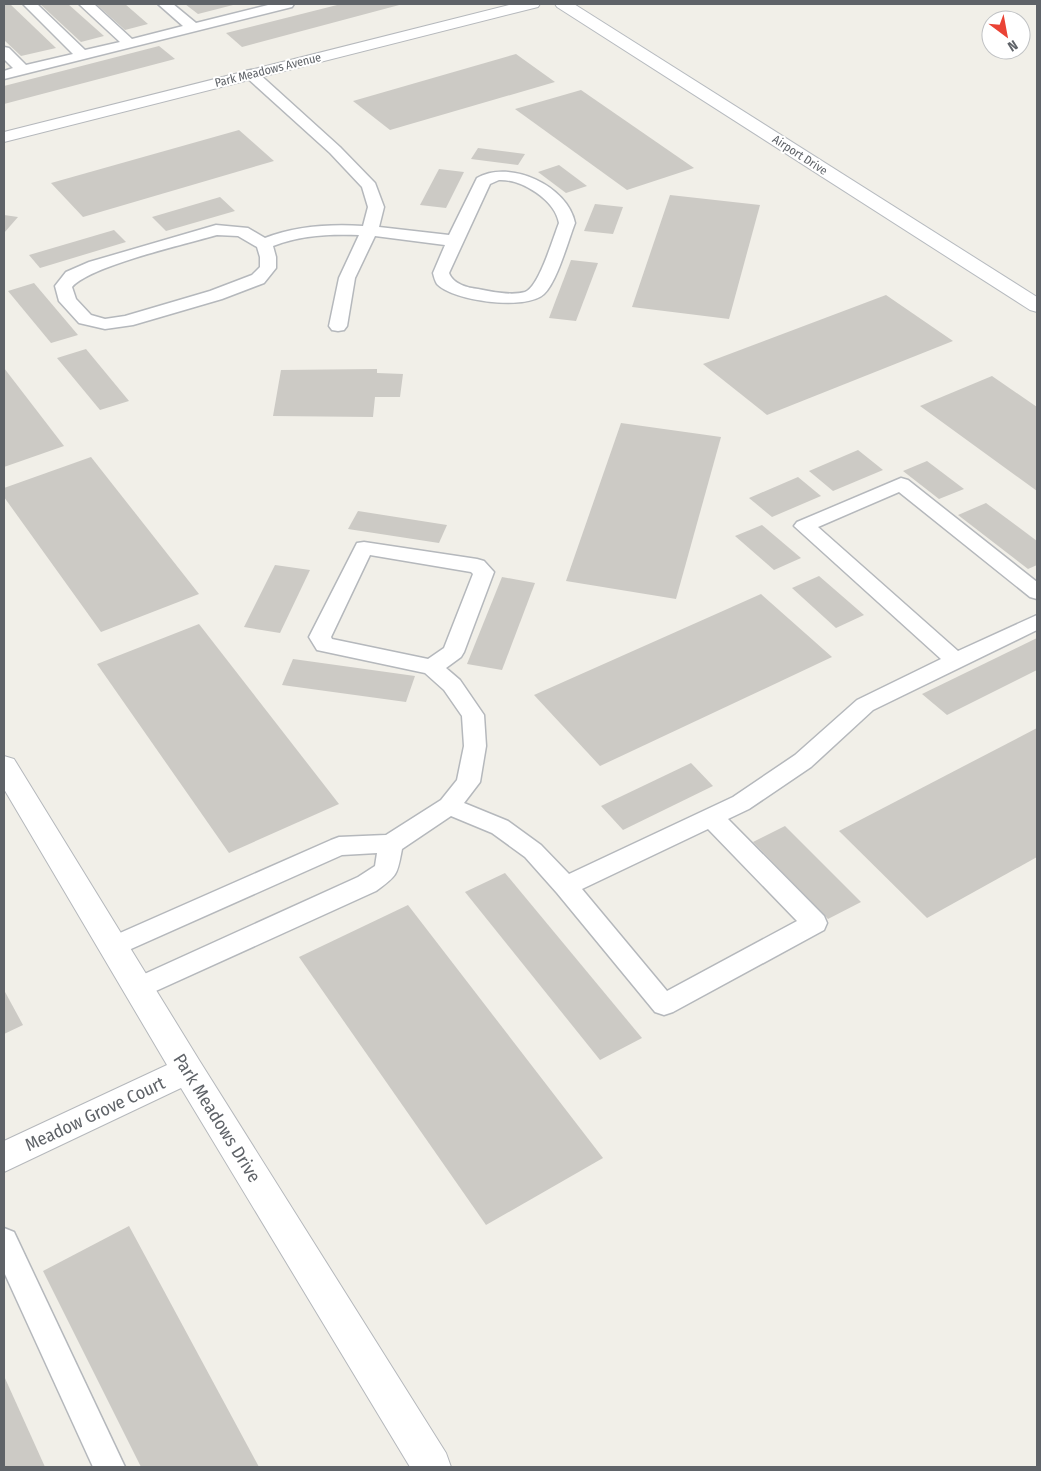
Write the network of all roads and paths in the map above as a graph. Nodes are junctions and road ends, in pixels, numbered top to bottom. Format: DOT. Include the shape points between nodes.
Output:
graph roads {
  1 [pos="30,4"];
  2 [pos="86,4"];
  3 [pos="165,4"];
  4 [pos="287,4"];
  5 [pos="532,4"];
  6 [pos="563,4"];
  7 [pos="261,7"];
  8 [pos="192,28"];
  9 [pos="129,43"];
  10 [pos="4,51"];
  11 [pos="82,55"];
  12 [pos="22,70"];
  13 [pos="251,74"];
  14 [pos="4,75"];
  15 [pos="4,137"];
  16 [pos="369,232"];
  17 [pos="455,241"];
  18 [pos="264,244"];
  19 [pos="1037,306"];
  20 [pos="338,326"];
  21 [pos="1037,592"];
  22 [pos="1037,622"];
  23 [pos="956,661"];
  24 [pos="432,667"];
  25 [pos="4,766"];
  26 [pos="449,806"];
  27 [pos="711,817"];
  28 [pos="390,844"];
  29 [pos="566,886"];
  30 [pos="113,947"];
  31 [pos="138,988"];
  32 [pos="187,1070"];
  33 [pos="4,1157"];
  34 [pos="4,1241"];
  35 [pos="109,1467"];
  36 [pos="432,1467"];
  1 -- 11 [label="lane"];
  2 -- 9 [label="lane"];
  3 -- 8 [label="lane"];
  4 -- 7 [label="lane"];
  5 -- 13 [label="street, Park Meadows Avenue"];
  6 -- 19 [label="street, Airport Drive"];
  7 -- 8 [label="lane"];
  8 -- 9 [label="lane"];
  9 -- 11 [label="lane"];
  10 -- 12 [label="lane"];
  11 -- 12 [label="lane"];
  12 -- 14 [label="lane"];
  13 -- 15 [label="street, Park Meadows Avenue"];
  13 -- 16 [label="lane" via="335,150 369,186 376,207"];
  16 -- 17 [label="lane"];
  16 -- 18 [label="lane" via="289,235"];
  16 -- 20 [label="lane" via="347,278"];
  17 -- 17 [label="lane" via="483,181 498,175 529,182 567,216 567,224 543,284 538,292 527,297 473,294 448,285 441,272"];
  18 -- 18 [label="lane" via="268,268 258,279 127,321 106,324 85,319 68,301 63,286 72,276 95,266 216,230 242,231"];
  21 -- 23 [label="lane" via="901,484 804,526"];
  22 -- 23 [label="lane"];
  23 -- 27 [label="lane" via="865,705 803,761 741,803"];
  24 -- 24 [label="lane" via="325,645 320,637 364,548 477,566 484,572 452,652"];
  24 -- 26 [label="lane" via="452,685 473,715 475,746 468,782"];
  25 -- 30 [label="street, Park Meadows Drive"];
  26 -- 28 [label="lane"];
  26 -- 29 [label="lane" via="500,827 534,851"];
  27 -- 29 [label="lane"];
  27 -- 29 [label="lane" via="815,923 664,1005"];
  28 -- 30 [label="lane" via="339,846"];
  28 -- 31 [label="lane" via="386,871 366,884"];
  30 -- 31 [label="street, Park Meadows Drive"];
  31 -- 32 [label="street, Park Meadows Drive"];
  32 -- 33 [label="street, Meadow Grove Court"];
  32 -- 36 [label="street, Park Meadows Drive"];
  34 -- 35 [label="lane"];
}
